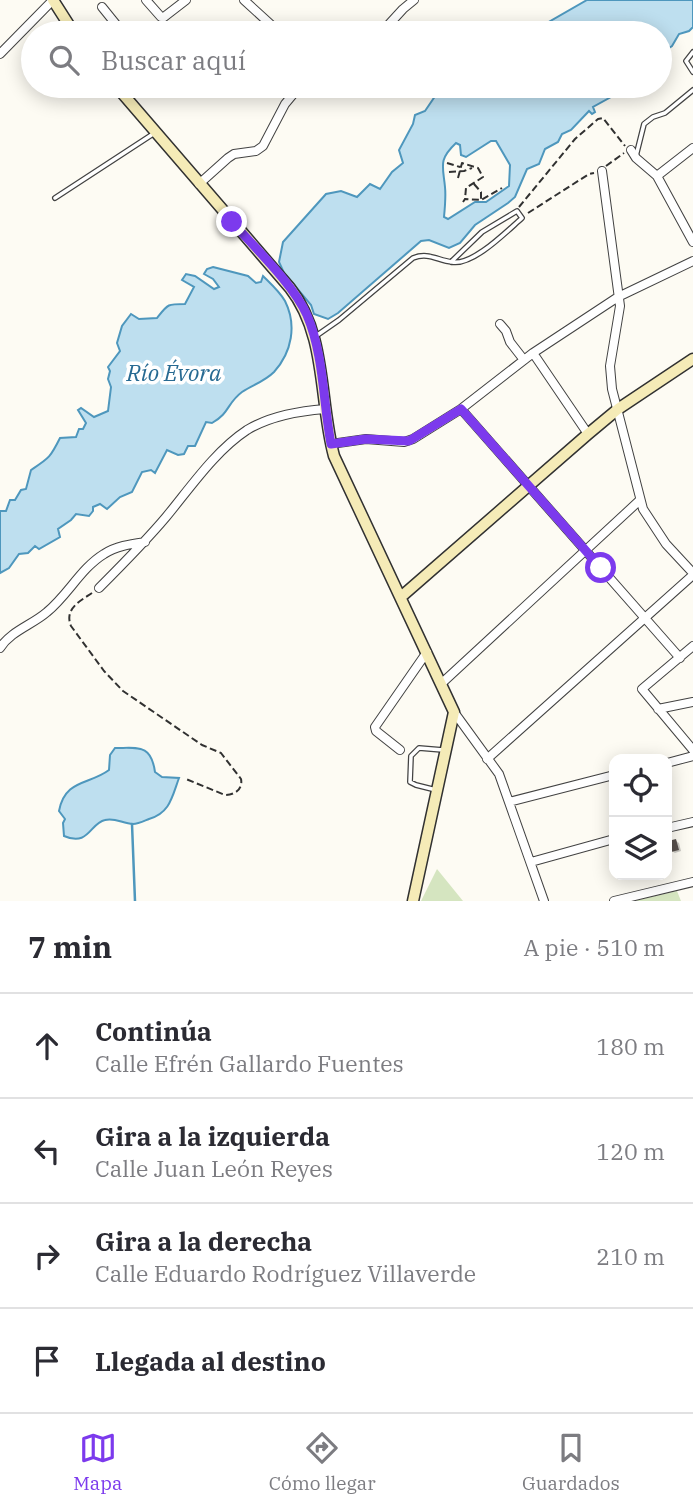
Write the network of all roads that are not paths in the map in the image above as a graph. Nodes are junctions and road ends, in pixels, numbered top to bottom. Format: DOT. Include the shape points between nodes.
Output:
graph roads {
  1 [pos="53,0"];
  2 [pos="146,0"];
  3 [pos="186,0"];
  4 [pos="244,0"];
  5 [pos="414,0"];
  6 [pos="102,7"];
  7 [pos="32,21"];
  8 [pos="66,21"];
  9 [pos="113,21"];
  10 [pos="267,21"];
  11 [pos="392,21"];
  12 [pos="21,33"];
  13 [pos="693,52"];
  14 [pos="0,54"];
  15 [pos="693,72"];
  16 [pos="693,90"];
  17 [pos="126,98"];
  18 [pos="290,98"];
  19 [pos="155,133"];
  20 [pos="693,148"];
  21 [pos="633,154"];
  22 [pos="602,172"];
  23 [pos="657,177"];
  24 [pos="198,184"];
  25 [pos="55,198"];
  26 [pos="693,242"];
  27 [pos="693,261"];
  28 [pos="451,262"];
  29 [pos="618,297"];
  30 [pos="500,324"];
  31 [pos="314,337"];
  32 [pos="533,353"];
  33 [pos="693,359"];
  34 [pos="524,360"];
  35 [pos="325,408"];
  36 [pos="461,409"];
  37 [pos="618,410"];
  38 [pos="588,434"];
  39 [pos="331,444"];
  40 [pos="528,486"];
  41 [pos="640,500"];
  42 [pos="145,542"];
  43 [pos="586,551"];
  44 [pos="693,574"];
  45 [pos="99,588"];
  46 [pos="402,596"];
  47 [pos="645,618"];
  48 [pos="693,646"];
  49 [pos="0,648"];
  50 [pos="427,652"];
  51 [pos="680,658"];
  52 [pos="442,683"];
  53 [pos="693,702"];
  54 [pos="658,709"];
  55 [pos="454,712"];
  56 [pos="400,750"];
  57 [pos="445,750"];
  58 [pos="693,750"];
  59 [pos="693,756"];
  60 [pos="488,760"];
  61 [pos="672,762"];
  62 [pos="609,776"];
  63 [pos="436,790"];
  64 [pos="509,802"];
  65 [pos="693,821"];
  66 [pos="672,827"];
  67 [pos="609,840"];
  68 [pos="531,862"];
  69 [pos="693,882"];
  70 [pos="413,901"];
  71 [pos="544,901"];
  72 [pos="614,901"];
  1 -- 7 [label="street"];
  1 -- 8 [label="street"];
  2 -- 3 [label="street" via="164,17"];
  4 -- 10 [label="street"];
  5 -- 11 [label="street"];
  6 -- 9 [label="street"];
  12 -- 14 [label="street"];
  13 -- 15 [label="lane" via="686,61"];
  16 -- 21 [label="lane" via="644,124"];
  17 -- 19 [label="street"];
  18 -- 24 [label="street" via="263,146 234,154"];
  19 -- 24 [label="street"];
  19 -- 25 [label="lane"];
  20 -- 23 [label="street"];
  21 -- 23 [label="street"];
  22 -- 29 [label="street"];
  23 -- 26 [label="street"];
  24 -- 31 [label="street" via="298,298"];
  27 -- 29 [label="street"];
  28 -- 28 [label="lane" via="472,258 522,218 517,211 482,232"];
  28 -- 31 [label="lane" via="425,255 413,258"];
  29 -- 32 [label="street"];
  29 -- 37 [label="street" via="610,366"];
  30 -- 34 [label="street"];
  31 -- 35 [label="street"];
  32 -- 34 [label="street"];
  32 -- 38 [label="street"];
  33 -- 37 [label="street"];
  34 -- 36 [label="street"];
  35 -- 39 [label="street"];
  35 -- 42 [label="street" via="279,417 247,430 216,458"];
  36 -- 39 [label="street" via="409,441 366,439"];
  36 -- 40 [label="street"];
  37 -- 38 [label="street"];
  37 -- 41 [label="street"];
  38 -- 40 [label="street"];
  39 -- 46 [label="street"];
  40 -- 43 [label="street"];
  40 -- 46 [label="street"];
  41 -- 43 [label="street"];
  41 -- 44 [label="street" via="661,537"];
  42 -- 45 [label="street"];
  42 -- 49 [label="street" via="103,554 49,611"];
  43 -- 47 [label="street"];
  43 -- 52 [label="street"];
  44 -- 47 [label="street"];
  46 -- 50 [label="street"];
  47 -- 51 [label="street"];
  47 -- 60 [label="street"];
  48 -- 51 [label="street"];
  50 -- 52 [label="street"];
  50 -- 56 [label="street" via="375,727"];
  51 -- 54 [label="street" via="642,689"];
  52 -- 55 [label="street"];
  53 -- 54 [label="street"];
  54 -- 58 [label="street"];
  55 -- 57 [label="street"];
  55 -- 60 [label="street"];
  57 -- 63 [label="street"];
  57 -- 63 [label="lane" via="419,748 411,756 410,782"];
  59 -- 61 [label="street"];
  60 -- 64 [label="street" via="499,774"];
  62 -- 64 [label="street"];
  63 -- 70 [label="street"];
  64 -- 68 [label="street"];
  65 -- 66 [label="street"];
  67 -- 68 [label="street"];
  68 -- 71 [label="street"];
  69 -- 72 [label="street"];
}
